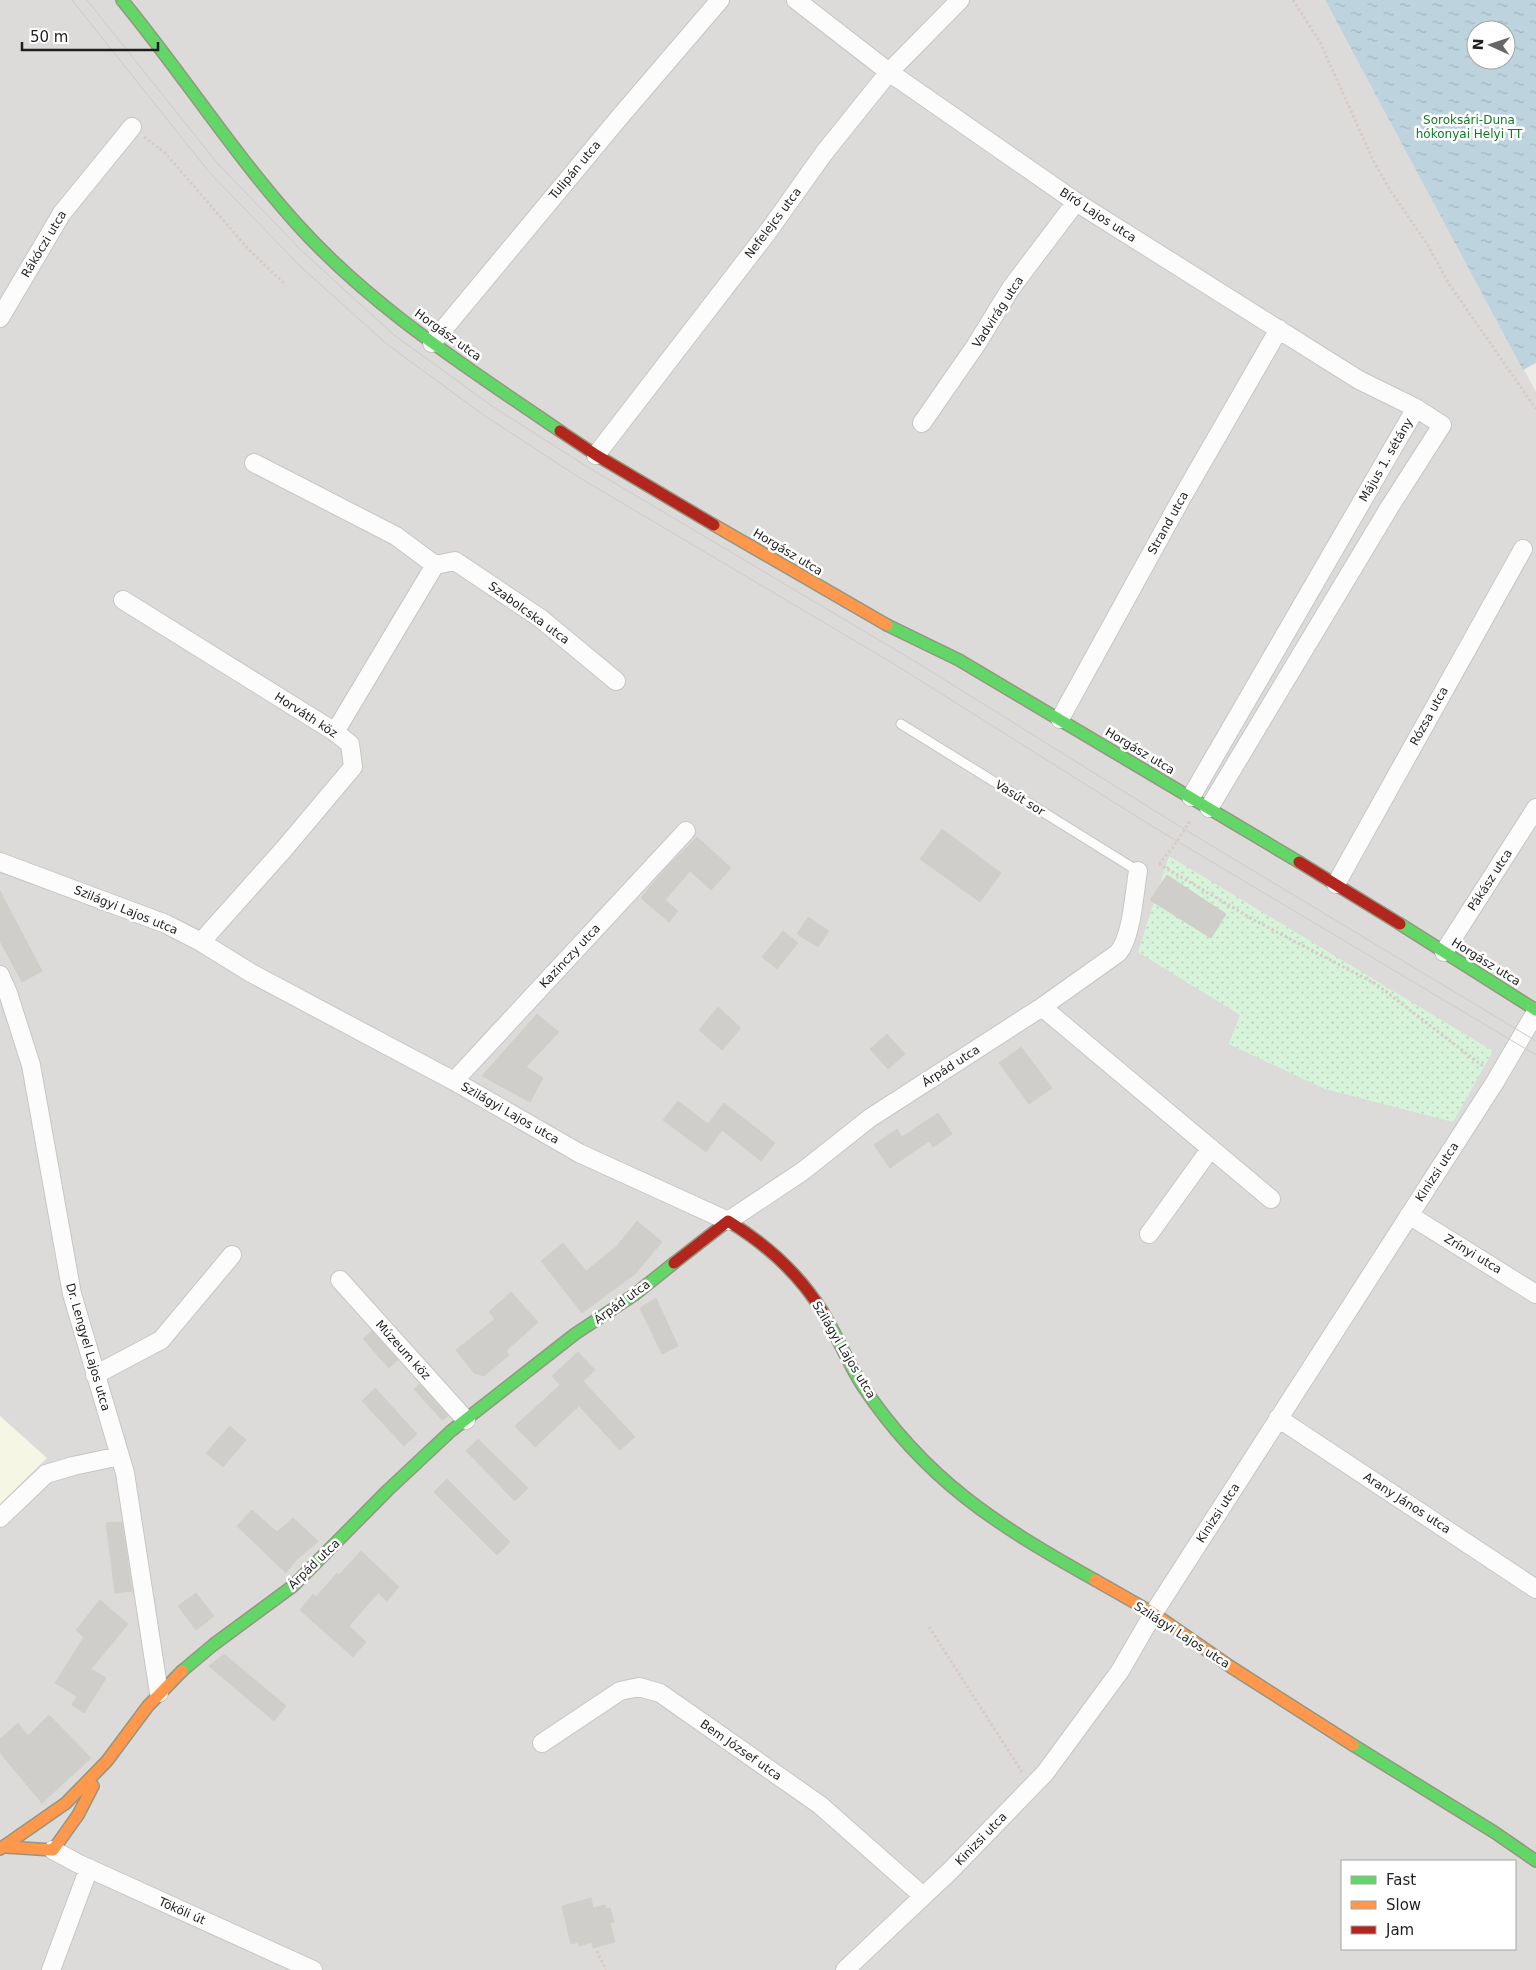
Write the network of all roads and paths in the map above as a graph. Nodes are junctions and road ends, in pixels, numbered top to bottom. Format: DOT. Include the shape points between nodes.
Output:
graph roads {
  1 [pos="122,0"];
  2 [pos="720,0"];
  3 [pos="796,0"];
  4 [pos="960,0"];
  5 [pos="1293,0"];
  6 [pos="889,72"];
  7 [pos="132,128"];
  8 [pos="1076,202"];
  9 [pos="285,284"];
  10 [pos="0,318"];
  11 [pos="1279,329"];
  12 [pos="432,343"];
  13 [pos="1416,408"];
  14 [pos="1536,409"];
  15 [pos="922,423"];
  16 [pos="596,455"];
  17 [pos="254,463"];
  18 [pos="1523,549"];
  19 [pos="435,565"];
  20 [pos="122,600"];
  21 [pos="616,681"];
  22 [pos="1060,719"];
  23 [pos="901,724"];
  24 [pos="335,732"];
  25 [pos="1191,797"];
  26 [pos="1209,808"];
  27 [pos="1536,808"];
  28 [pos="1192,816"];
  29 [pos="686,832"];
  30 [pos="0,862"];
  31 [pos="1159,864"];
  32 [pos="1138,871"];
  33 [pos="1336,884"];
  34 [pos="201,942"];
  35 [pos="1444,952"];
  36 [pos="0,975"];
  37 [pos="1042,1007"];
  38 [pos="1536,1011"];
  39 [pos="1499,1075"];
  40 [pos="454,1081"];
  41 [pos="1211,1148"];
  42 [pos="1272,1199"];
  43 [pos="1409,1215"];
  44 [pos="728,1221"];
  45 [pos="1149,1234"];
  46 [pos="232,1255"];
  47 [pos="340,1280"];
  48 [pos="1536,1294"];
  49 [pos="95,1375"];
  50 [pos="1278,1418"];
  51 [pos="466,1420"];
  52 [pos="120,1456"];
  53 [pos="0,1518"];
  54 [pos="1536,1588"];
  55 [pos="1154,1614"];
  56 [pos="929,1627"];
  57 [pos="159,1694"];
  58 [pos="542,1743"];
  59 [pos="107,1761"];
  60 [pos="1031,1787"];
  61 [pos="34,1826"];
  62 [pos="3,1848"];
  63 [pos="46,1849"];
  64 [pos="1536,1861"];
  65 [pos="89,1868"];
  66 [pos="923,1896"];
  67 [pos="597,1951"];
  68 [pos="51,1970"];
  69 [pos="312,1970"];
  70 [pos="606,1970"];
  71 [pos="845,1970"];
  1 -- 12 [label="street, Horgász utca" via="236,150 297,224 350,276"];
  2 -- 12 [label="street, Tulipán utca"];
  3 -- 6 [label="street, Bíró Lajos utca"];
  4 -- 6 [label="street, Nefelejcs utca"];
  5 -- 14 [label="path" via="1320,42 1390,190 1427,244 1449,284"];
  6 -- 8 [label="street, Bíró Lajos utca"];
  6 -- 16 [label="street, Nefelejcs utca"];
  7 -- 9 [label="path" via="165,153 251,252"];
  7 -- 10 [label="street, Rákóczi utca" via="62,213"];
  8 -- 11 [label="street, Bíró Lajos utca"];
  8 -- 15 [label="street, Vadvirág utca" via="1011,288"];
  11 -- 13 [label="street, Bíró Lajos utca" via="1360,380"];
  11 -- 22 [label="street, Strand utca"];
  12 -- 16 [label="street, Horgász utca"];
  13 -- 25 [label="street, Május 1. sétány"];
  13 -- 26 [label="street, Május 1. sétány" via="1442,425"];
  16 -- 22 [label="street, Horgász utca" via="865,614 959,660"];
  17 -- 19 [label="street" via="396,536"];
  18 -- 33 [label="street, Rózsa utca"];
  19 -- 21 [label="street, Szabolcska utca" via="455,561 540,618"];
  19 -- 24 [label="street"];
  20 -- 24 [label="street, Horváth köz"];
  22 -- 25 [label="street, Horgász utca"];
  23 -- 32 [label="lane, Vasút sor"];
  24 -- 34 [label="street, Horváth köz" via="350,744 353,767"];
  25 -- 26 [label="street, Horgász utca"];
  26 -- 33 [label="street, Horgász utca"];
  27 -- 35 [label="street, Pákász utca"];
  28 -- 31 [label="path"];
  29 -- 40 [label="street, Kazinczy utca"];
  30 -- 34 [label="street, Szilágyi Lajos utca" via="166,924"];
  31 -- 32 [label="path"];
  31 -- 39 [label="path" via="1254,920 1376,984 1477,1062"];
  32 -- 37 [label="street, Árpád utca" via="1125,945"];
  33 -- 35 [label="street, Horgász utca"];
  34 -- 40 [label="street, Szilágyi Lajos utca" via="251,973"];
  35 -- 38 [label="street, Horgász utca"];
  36 -- 49 [label="street, Dr. Lengyel Lajos utca" via="32,1065 72,1294"];
  37 -- 41 [label="street"];
  37 -- 44 [label="street, Árpád utca" via="870,1118 803,1171"];
  38 -- 39 [label="street, Kinizsi utca"];
  39 -- 43 [label="street, Kinizsi utca"];
  40 -- 44 [label="street, Szilágyi Lajos utca" via="579,1152"];
  41 -- 42 [label="street"];
  41 -- 45 [label="street"];
  43 -- 48 [label="street, Zrínyi utca"];
  43 -- 50 [label="street, Kinizsi utca"];
  44 -- 51 [label="street, Árpád utca" via="634,1294 575,1334"];
  44 -- 55 [label="street, Szilágyi Lajos utca" via="767,1247 820,1307 861,1383 932,1470 991,1517"];
  46 -- 49 [label="street" via="161,1340"];
  47 -- 51 [label="street, Múzeum köz"];
  49 -- 52 [label="street, Dr. Lengyel Lajos utca"];
  50 -- 54 [label="street, Arany János utca"];
  50 -- 55 [label="street, Kinizsi utca"];
  51 -- 57 [label="street, Árpád utca" via="388,1490 293,1586 213,1644"];
  52 -- 53 [label="street" via="46,1474"];
  52 -- 57 [label="street, Dr. Lengyel Lajos utca"];
  55 -- 60 [label="street, Kinizsi utca" via="1120,1671 1045,1773"];
  55 -- 64 [label="street, Szilágyi Lajos utca" via="1231,1668"];
  56 -- 60 [label="path"];
  57 -- 59 [label="street, Árpád utca"];
  58 -- 66 [label="street, Bem József utca" via="620,1691 639,1687 660,1693 820,1805"];
  59 -- 61 [label="street, Árpád utca" via="66,1803"];
  59 -- 63 [label="street, Árpád utca" via="78,1815"];
  60 -- 66 [label="street, Kinizsi utca"];
  61 -- 62 [label="street, Árpád utca"];
  61 -- 63 [label="lane" via="30,1843"];
  62 -- 63 [label="street"];
  63 -- 65 [label="street, Tököli út"];
  65 -- 68 [label="street"];
  65 -- 69 [label="street, Tököli út"];
  66 -- 71 [label="street, Kinizsi utca"];
  67 -- 70 [label="path"];
}
